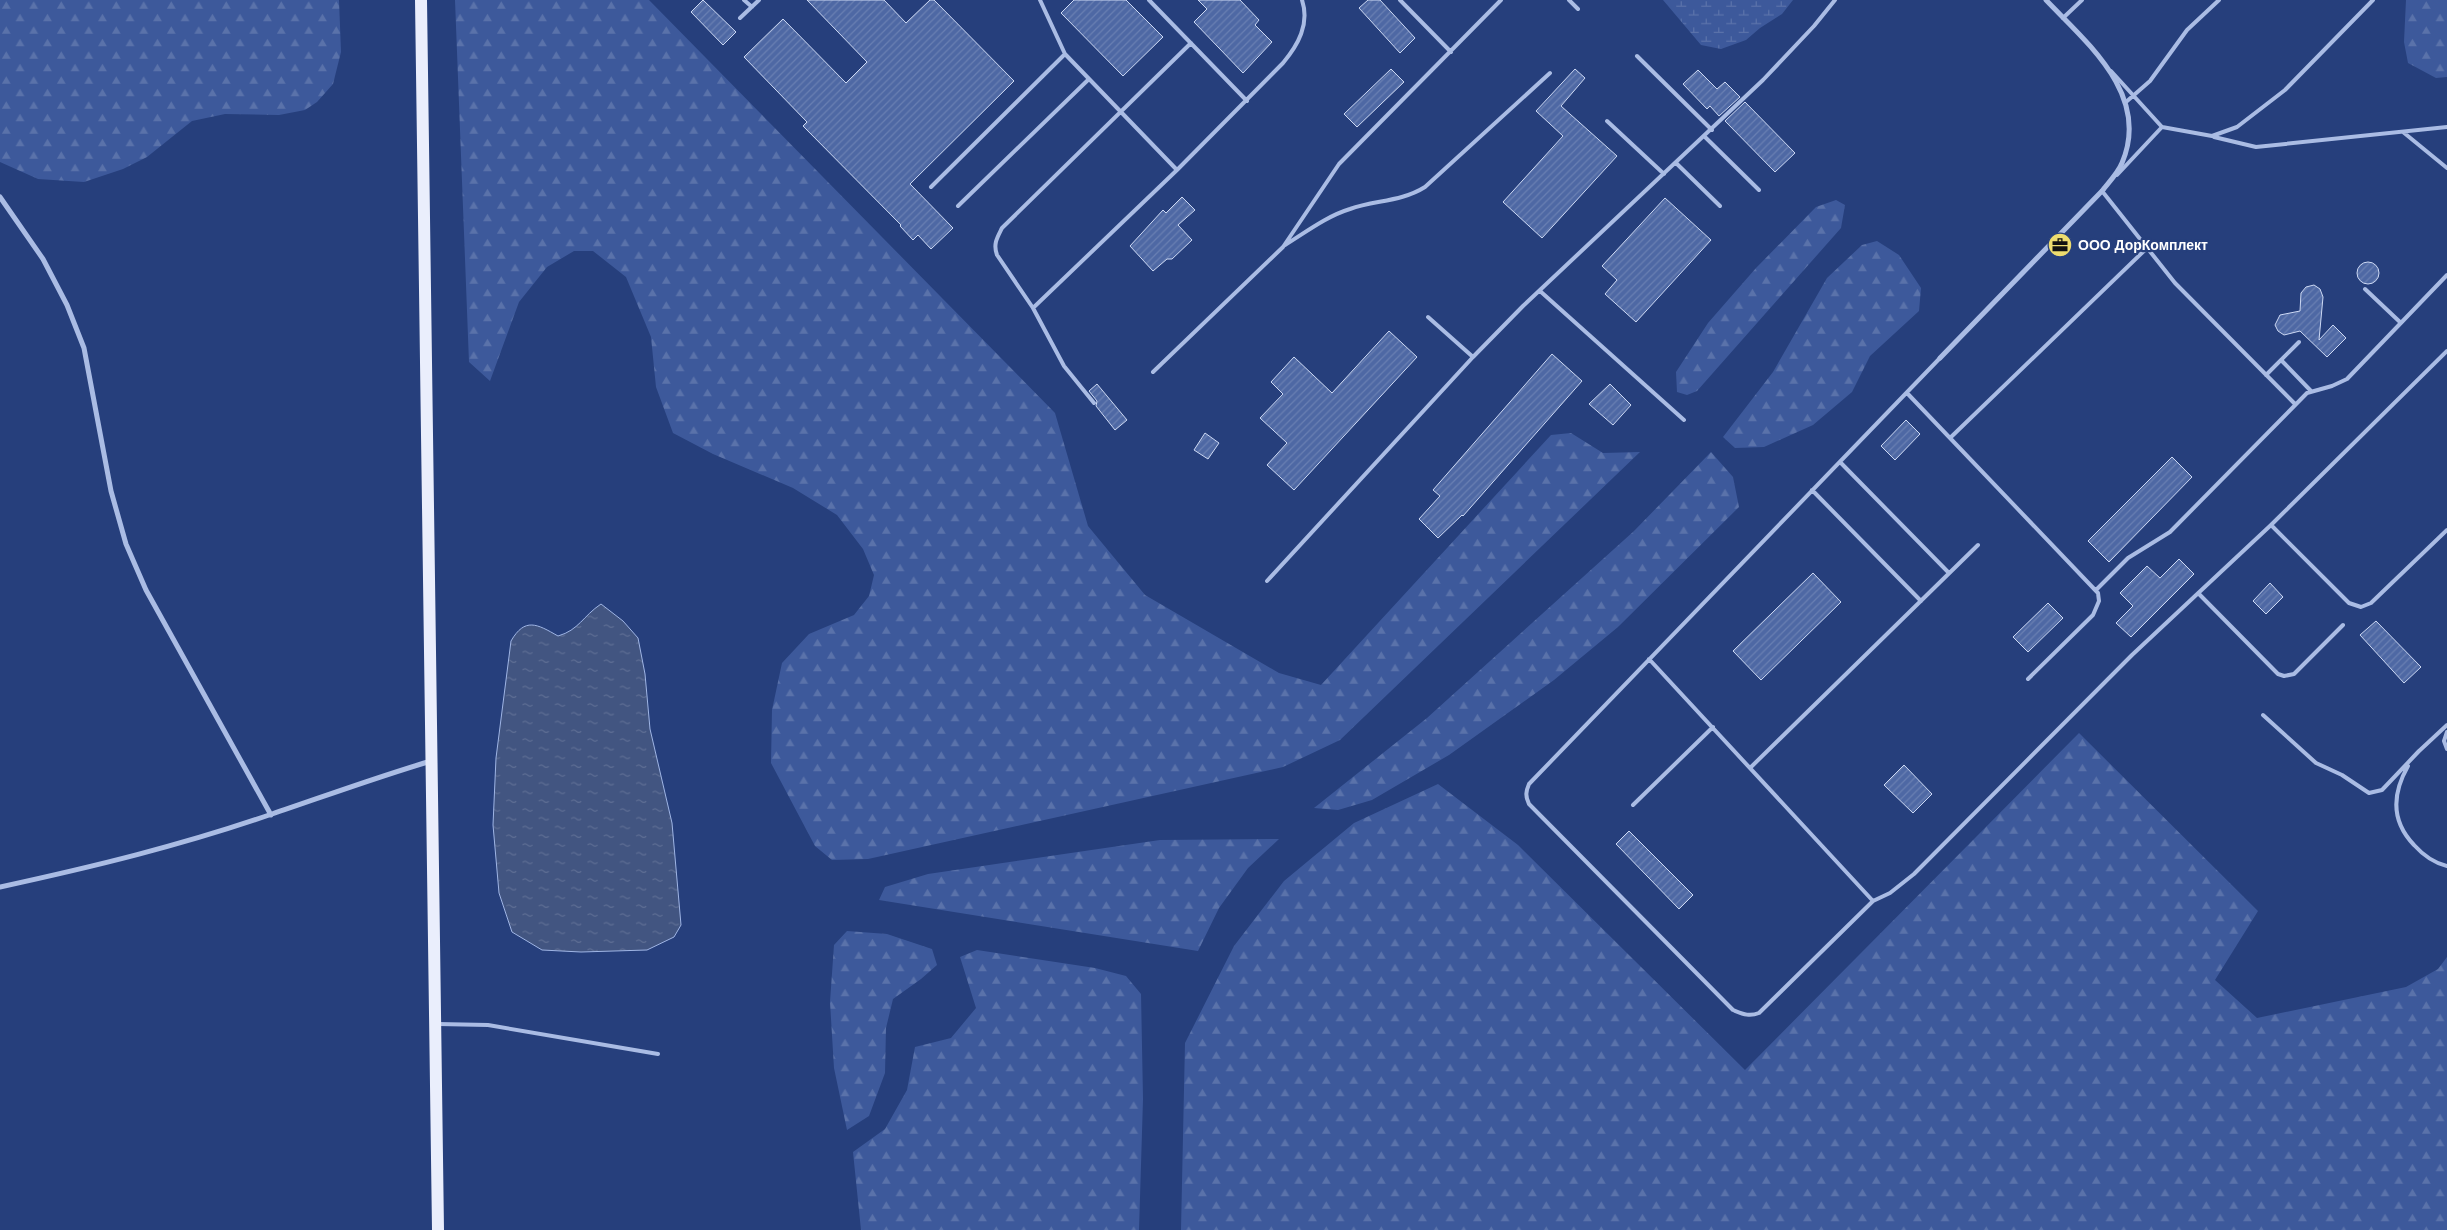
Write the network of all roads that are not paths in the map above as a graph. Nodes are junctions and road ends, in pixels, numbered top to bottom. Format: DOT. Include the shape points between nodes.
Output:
graph roads {
  1 [pos="421,0"];
  2 [pos="744,0"];
  3 [pos="759,0"];
  4 [pos="1040,0"];
  5 [pos="1149,0"];
  6 [pos="1302,0"];
  7 [pos="1400,0"];
  8 [pos="1501,0"];
  9 [pos="1568,0"];
  10 [pos="1835,0"];
  11 [pos="2046,0"];
  12 [pos="2082,0"];
  13 [pos="2219,0"];
  14 [pos="2373,0"];
  15 [pos="752,7"];
  16 [pos="1578,10"];
  17 [pos="740,18"];
  18 [pos="2062,18"];
  19 [pos="1191,43"];
  20 [pos="1451,52"];
  21 [pos="1065,54"];
  22 [pos="1637,56"];
  23 [pos="2109,68"];
  24 [pos="1550,73"];
  25 [pos="1089,79"];
  26 [pos="2133,95"];
  27 [pos="1247,101"];
  28 [pos="2126,102"];
  29 [pos="1120,112"];
  30 [pos="1607,121"];
  31 [pos="2447,127"];
  32 [pos="2162,128"];
  33 [pos="1712,130"];
  34 [pos="2403,132"];
  35 [pos="2212,136"];
  36 [pos="1705,137"];
  37 [pos="1676,163"];
  38 [pos="2447,168"];
  39 [pos="1177,170"];
  40 [pos="1664,174"];
  41 [pos="931,187"];
  42 [pos="1759,190"];
  43 [pos="2102,191"];
  44 [pos="0,196"];
  45 [pos="958,206"];
  46 [pos="1720,206"];
  47 [pos="1283,246"];
  48 [pos="2147,248"];
  49 [pos="2447,275"];
  50 [pos="2365,289"];
  51 [pos="1540,291"];
  52 [pos="1032,308"];
  53 [pos="1428,317"];
  54 [pos="2401,323"];
  55 [pos="2299,342"];
  56 [pos="2447,350"];
  57 [pos="1474,356"];
  58 [pos="1940,358"];
  59 [pos="2281,360"];
  60 [pos="1153,372"];
  61 [pos="2266,375"];
  62 [pos="2312,391"];
  63 [pos="1907,393"];
  64 [pos="1094,403"];
  65 [pos="2295,404"];
  66 [pos="1684,420"];
  67 [pos="1950,438"];
  68 [pos="1840,462"];
  69 [pos="1812,490"];
  70 [pos="2271,525"];
  71 [pos="2447,530"];
  72 [pos="1978,545"];
  73 [pos="1949,573"];
  74 [pos="1268,581"];
  75 [pos="2096,590"];
  76 [pos="2199,594"];
  77 [pos="1921,601"];
  78 [pos="2343,625"];
  79 [pos="1649,659"];
  80 [pos="2028,679"];
  81 [pos="2263,715"];
  82 [pos="2447,725"];
  83 [pos="1713,727"];
  84 [pos="2447,732"];
  85 [pos="2447,749"];
  86 [pos="2419,751"];
  87 [pos="431,760"];
  88 [pos="1750,768"];
  89 [pos="1632,805"];
  90 [pos="271,814"];
  91 [pos="2447,866"];
  92 [pos="0,887"];
  93 [pos="1872,901"];
  94 [pos="436,1024"];
  95 [pos="658,1054"];
  96 [pos="438,1230"];
  1 -- 87 [label="main road"];
  2 -- 15 [label="lane"];
  3 -- 15 [label="lane"];
  4 -- 21 [label="lane"];
  5 -- 19 [label="lane"];
  6 -- 27 [label="lane" via="1304,23 1293,50"];
  7 -- 20 [label="lane"];
  8 -- 20 [label="lane"];
  9 -- 16 [label="lane"];
  10 -- 33 [label="lane" via="1794,49"];
  11 -- 18 [label="street"];
  12 -- 18 [label="lane"];
  13 -- 26 [label="lane" via="2187,30 2150,81"];
  14 -- 35 [label="lane" via="2280,95 2237,127"];
  15 -- 17 [label="lane"];
  18 -- 23 [label="street"];
  19 -- 27 [label="lane"];
  19 -- 29 [label="lane"];
  20 -- 47 [label="lane" via="1339,164"];
  21 -- 25 [label="lane"];
  21 -- 41 [label="lane"];
  22 -- 33 [label="lane"];
  23 -- 26 [label="lane"];
  23 -- 28 [label="street"];
  24 -- 47 [label="lane" via="1419,190 1335,214"];
  25 -- 29 [label="lane"];
  25 -- 45 [label="lane"];
  26 -- 28 [label="lane"];
  26 -- 32 [label="lane"];
  27 -- 39 [label="lane"];
  28 -- 43 [label="street" via="2129,130 2122,163"];
  29 -- 39 [label="lane"];
  29 -- 52 [label="lane" via="1002,228 996,239 997,255"];
  30 -- 40 [label="lane"];
  31 -- 34 [label="lane"];
  32 -- 35 [label="lane"];
  32 -- 43 [label="lane"];
  33 -- 36 [label="lane"];
  34 -- 35 [label="lane" via="2256,147"];
  34 -- 38 [label="lane"];
  36 -- 37 [label="lane"];
  36 -- 42 [label="lane"];
  37 -- 40 [label="lane"];
  37 -- 46 [label="lane"];
  39 -- 52 [label="lane"];
  40 -- 51 [label="lane"];
  43 -- 48 [label="lane"];
  43 -- 58 [label="street"];
  44 -- 90 [label="street" via="43,259 67,305 84,348 111,491 129,552 146,590"];
  47 -- 60 [label="lane"];
  48 -- 61 [label="lane" via="2175,283"];
  48 -- 67 [label="lane"];
  49 -- 54 [label="lane"];
  50 -- 54 [label="lane"];
  51 -- 57 [label="lane"];
  51 -- 66 [label="lane"];
  52 -- 64 [label="lane" via="1064,366"];
  53 -- 57 [label="lane"];
  54 -- 62 [label="lane" via="2347,379"];
  55 -- 59 [label="lane"];
  56 -- 70 [label="lane"];
  57 -- 74 [label="lane"];
  58 -- 63 [label="lane"];
  59 -- 61 [label="lane"];
  59 -- 62 [label="lane"];
  61 -- 65 [label="lane"];
  62 -- 65 [label="lane"];
  63 -- 67 [label="lane"];
  63 -- 68 [label="lane"];
  65 -- 75 [label="lane" via="2170,532 2128,558"];
  67 -- 75 [label="lane"];
  68 -- 69 [label="lane"];
  68 -- 73 [label="lane"];
  69 -- 77 [label="lane"];
  69 -- 79 [label="lane"];
  70 -- 71 [label="lane" via="2349,603 2361,607 2371,603"];
  70 -- 76 [label="lane"];
  72 -- 73 [label="lane"];
  73 -- 77 [label="lane"];
  75 -- 80 [label="lane" via="2099,601 2093,615"];
  76 -- 78 [label="lane" via="2278,674 2284,676 2294,674"];
  76 -- 93 [label="lane" via="2132,656 1914,874 1890,893"];
  77 -- 88 [label="lane"];
  79 -- 83 [label="lane"];
  79 -- 93 [label="lane" via="1529,784 1526,798 1529,804 1733,1010 1742,1014 1751,1016 1759,1013"];
  81 -- 86 [label="lane" via="2316,763 2369,794 2382,790"];
  82 -- 86 [label="lane"];
  83 -- 88 [label="lane"];
  83 -- 89 [label="lane"];
  84 -- 85 [label="lane" via="2444,741"];
  86 -- 91 [label="lane" via="2400,779 2396,796 2398,821 2404,834 2421,853"];
  87 -- 90 [label="street"];
  87 -- 94 [label="main road"];
  88 -- 93 [label="lane"];
  90 -- 92 [label="street" via="114,862"];
  94 -- 95 [label="lane" via="488,1025"];
  94 -- 96 [label="main road"];
}
